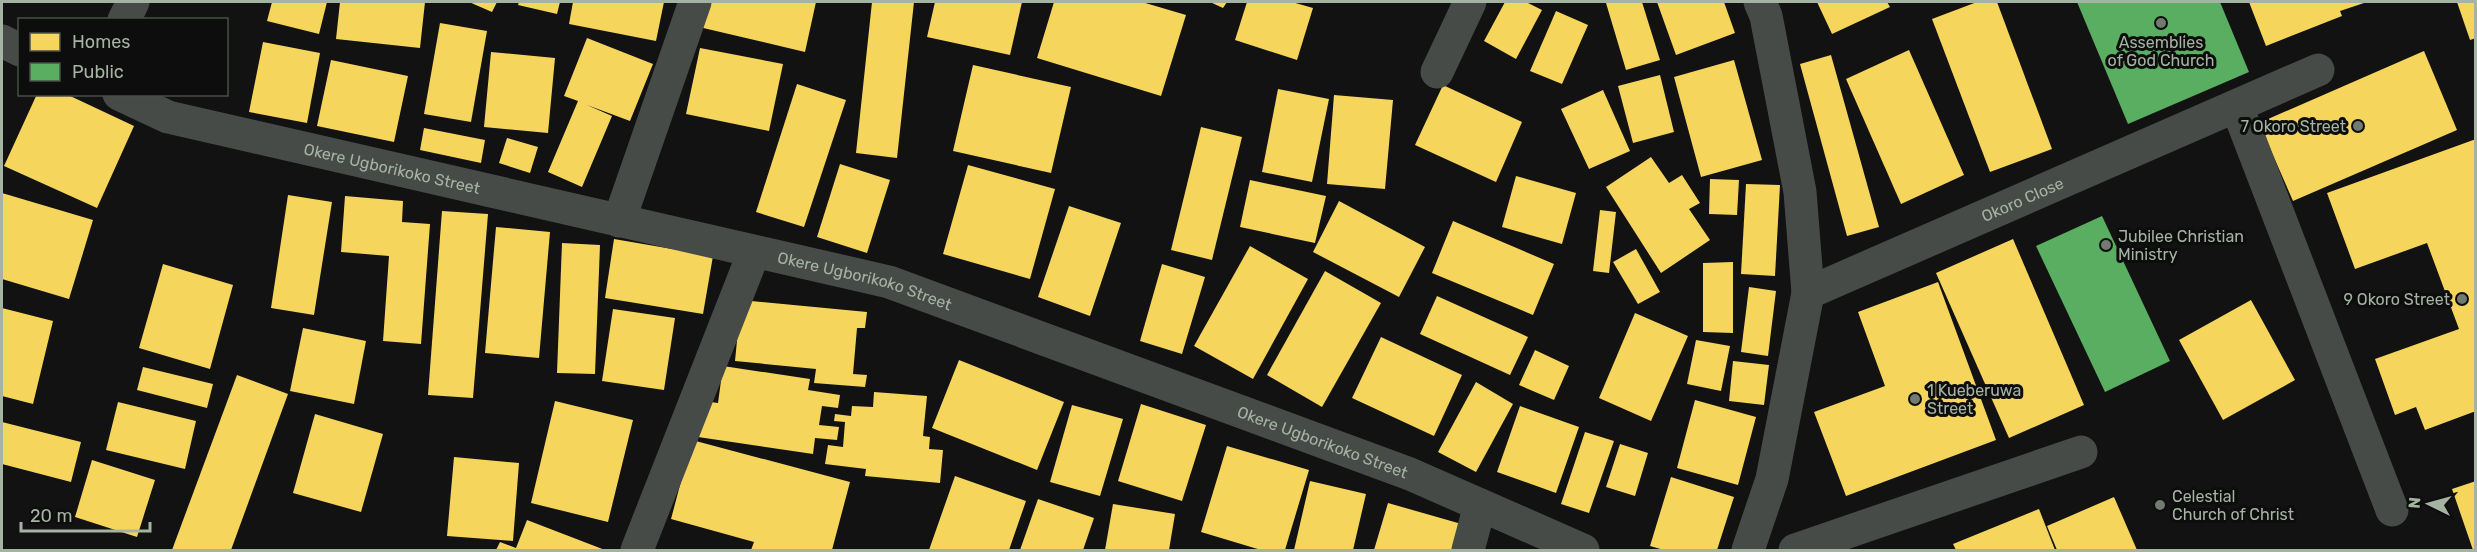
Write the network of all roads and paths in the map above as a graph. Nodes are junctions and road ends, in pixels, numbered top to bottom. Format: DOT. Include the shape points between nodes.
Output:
graph roads {
  1 [pos="133,2"];
  2 [pos="695,2"];
  3 [pos="1470,2"];
  4 [pos="1760,2"];
  5 [pos="125,18"];
  6 [pos="2,41"];
  7 [pos="18,49"];
  8 [pos="2318,70"];
  9 [pos="1437,72"];
  10 [pos="123,96"];
  11 [pos="2237,106"];
  12 [pos="619,221"];
  13 [pos="754,252"];
  14 [pos="1808,294"];
  15 [pos="2081,452"];
  16 [pos="1480,505"];
  17 [pos="2392,510"];
  18 [pos="637,550"];
  19 [pos="1468,550"];
  20 [pos="1583,550"];
  21 [pos="1748,550"];
  22 [pos="1795,550"];
  1 -- 5 [label="street"];
  2 -- 12 [label="street"];
  3 -- 9 [label="street"];
  4 -- 14 [label="street" via="1800,192"];
  6 -- 7 [label="street"];
  8 -- 11 [label="street, Okoro Close"];
  10 -- 12 [label="street, Okere Ugborikoko Street" via="168,117"];
  11 -- 14 [label="street, Okoro Close"];
  11 -- 17 [label="street"];
  12 -- 13 [label="street, Okere Ugborikoko Street"];
  13 -- 16 [label="street, Okere Ugborikoko Street" via="889,282 1410,474"];
  13 -- 18 [label="street"];
  14 -- 21 [label="street" via="1772,479"];
  15 -- 22 [label="street"];
  16 -- 19 [label="street"];
  16 -- 20 [label="street, Okere Ugborikoko Street"];
}
